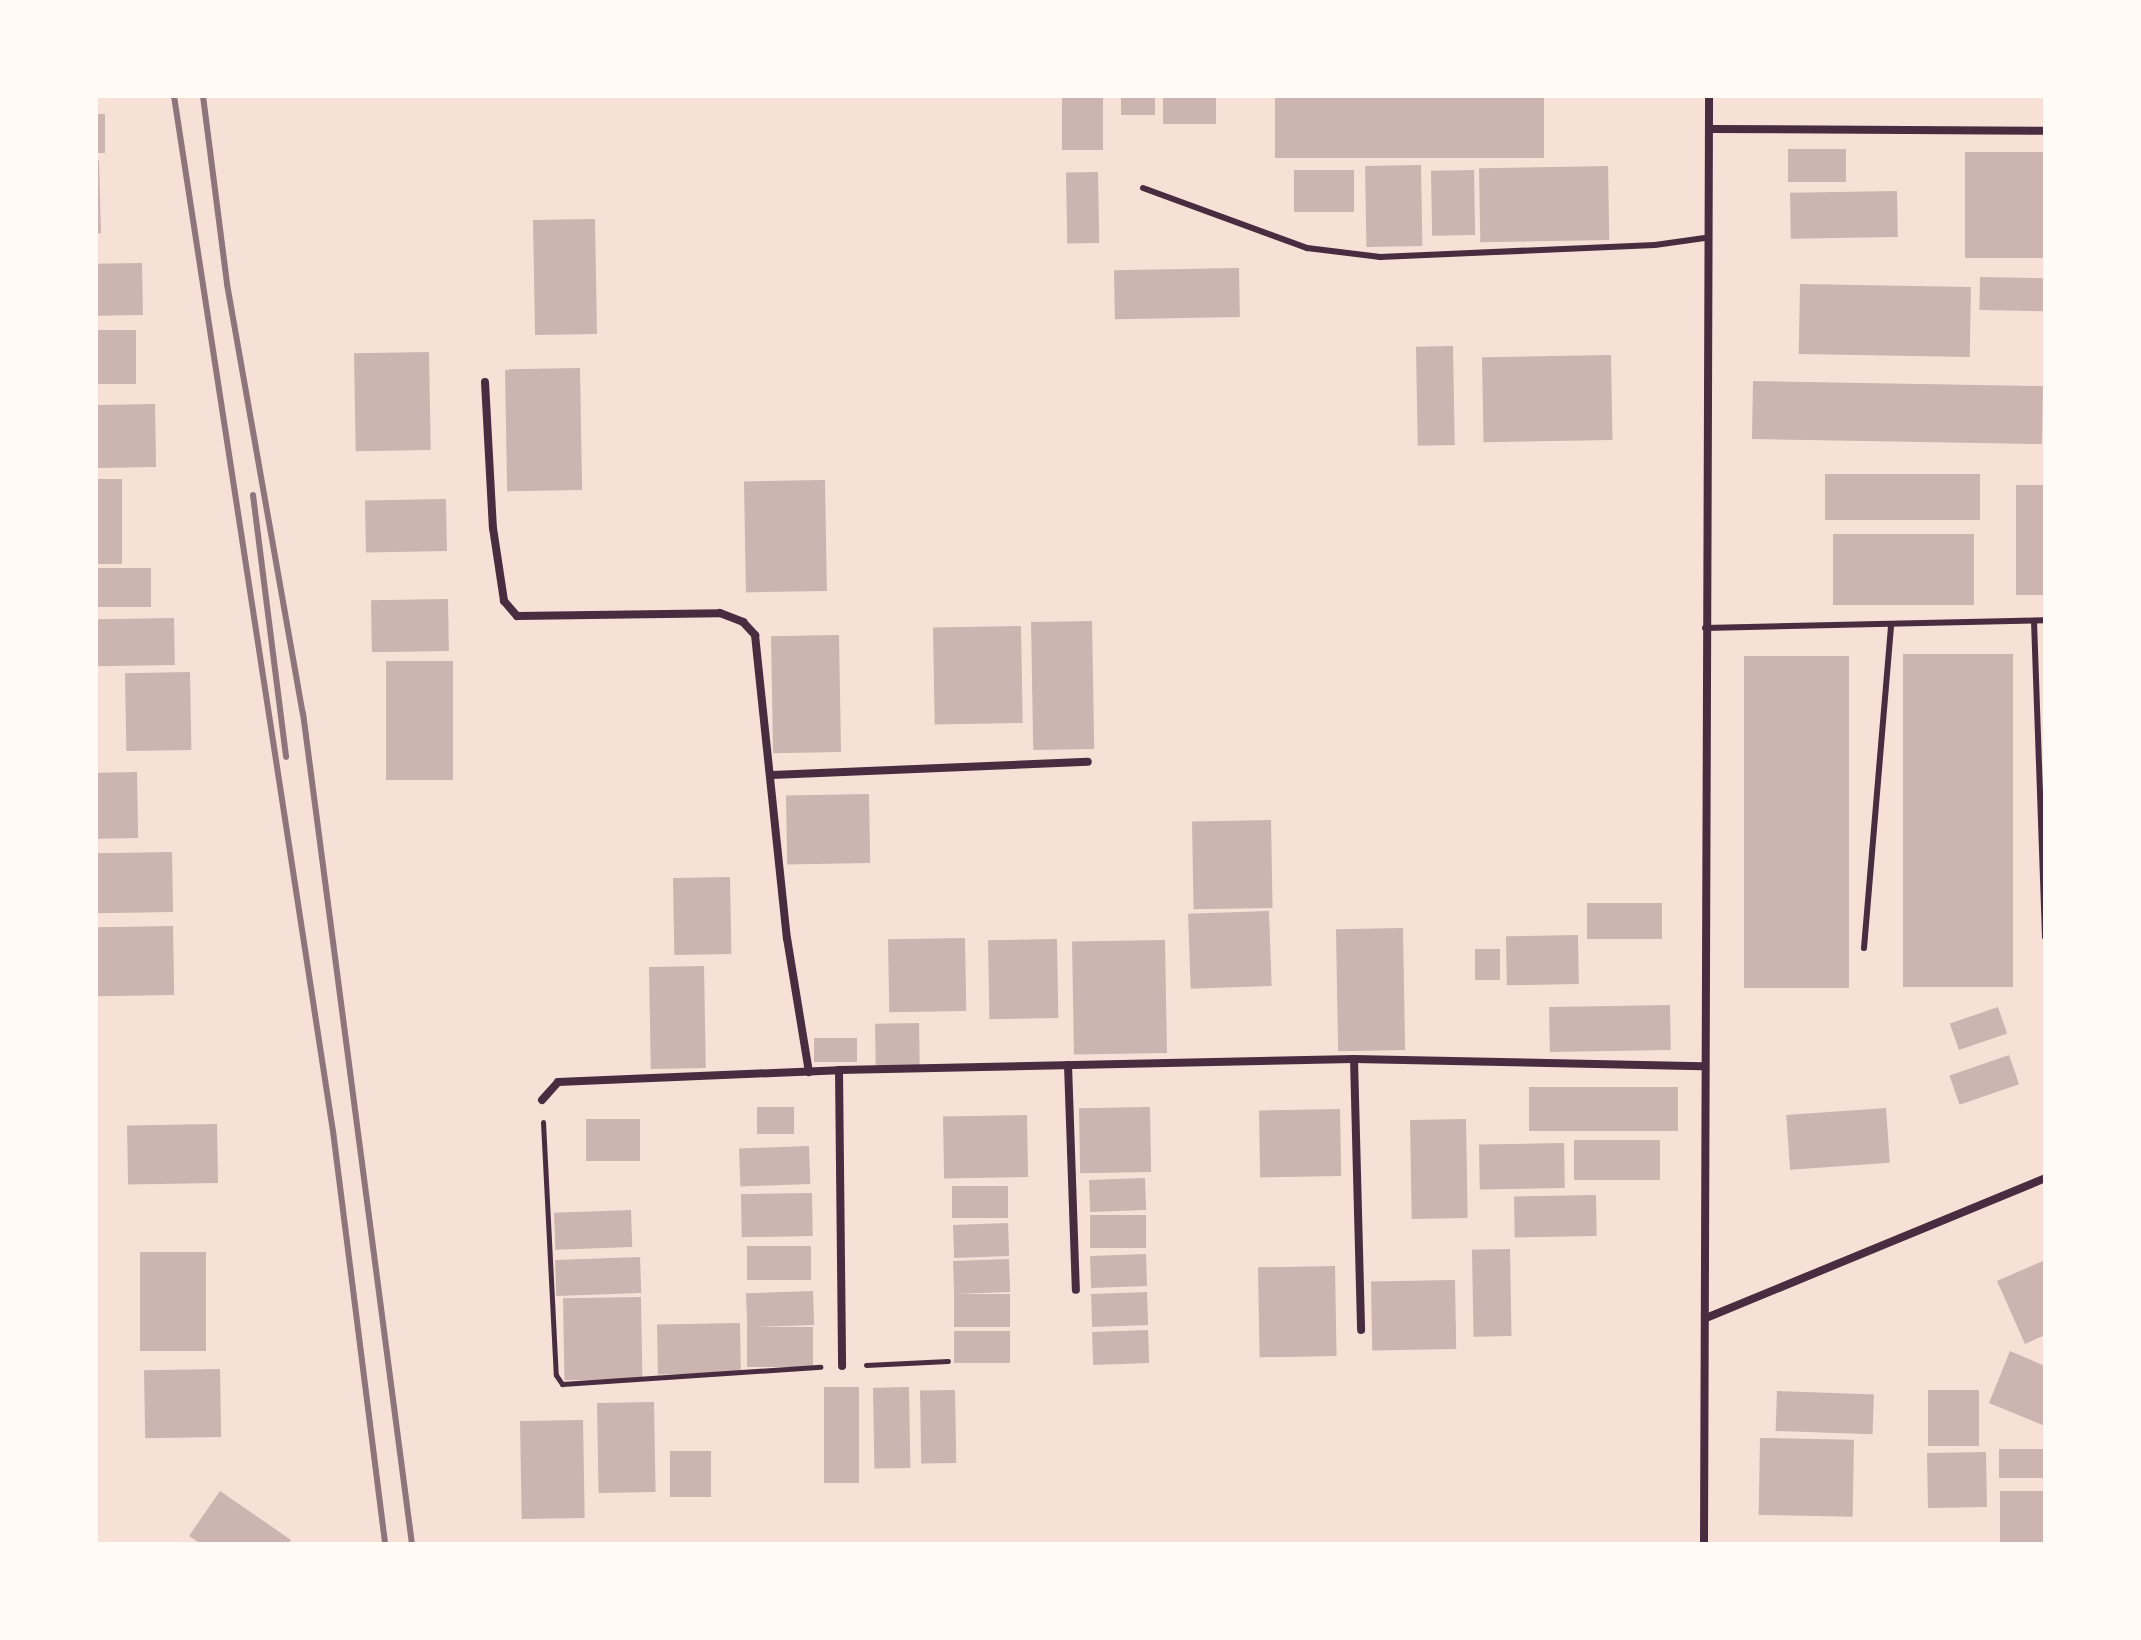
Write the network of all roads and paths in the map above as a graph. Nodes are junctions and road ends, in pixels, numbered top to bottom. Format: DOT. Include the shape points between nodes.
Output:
graph roads {
  1 [pos="1709,96"];
  2 [pos="1710,129"];
  3 [pos="2045,131"];
  4 [pos="1143,188"];
  5 [pos="1705,238"];
  6 [pos="485,382"];
  7 [pos="2045,620"];
  8 [pos="2034,621"];
  9 [pos="1891,625"];
  10 [pos="1704,628"];
  11 [pos="1088,762"];
  12 [pos="772,775"];
  13 [pos="2045,937"];
  14 [pos="1864,948"];
  15 [pos="1354,1059"];
  16 [pos="1068,1065"];
  17 [pos="1702,1066"];
  18 [pos="839,1070"];
  19 [pos="809,1072"];
  20 [pos="542,1100"];
  21 [pos="2045,1178"];
  22 [pos="1076,1290"];
  23 [pos="1706,1318"];
  24 [pos="1361,1330"];
  25 [pos="948,1361"];
  26 [pos="842,1366"];
  27 [pos="1704,1544"];
  1 -- 2 [label="street"];
  2 -- 3 [label="street"];
  2 -- 5 [label="street"];
  4 -- 5 [label="lane" via="1307,248 1380,257 1655,245"];
  5 -- 10 [label="street"];
  6 -- 12 [label="street" via="493,528 504,601 517,616 720,613 743,622 755,635"];
  7 -- 8 [label="lane"];
  8 -- 9 [label="lane"];
  8 -- 13 [label="lane"];
  9 -- 10 [label="lane"];
  9 -- 14 [label="lane"];
  10 -- 17 [label="street"];
  11 -- 12 [label="street"];
  12 -- 19 [label="street" via="787,938"];
  15 -- 16 [label="street"];
  15 -- 17 [label="street"];
  15 -- 24 [label="street"];
  16 -- 18 [label="street"];
  16 -- 22 [label="street"];
  17 -- 23 [label="street"];
  18 -- 19 [label="street"];
  18 -- 26 [label="street"];
  19 -- 20 [label="street" via="558,1082"];
  20 -- 26 [label="path" via="556,1375 562,1384"];
  21 -- 23 [label="street"];
  23 -- 27 [label="street"];
  25 -- 26 [label="path"];
}
